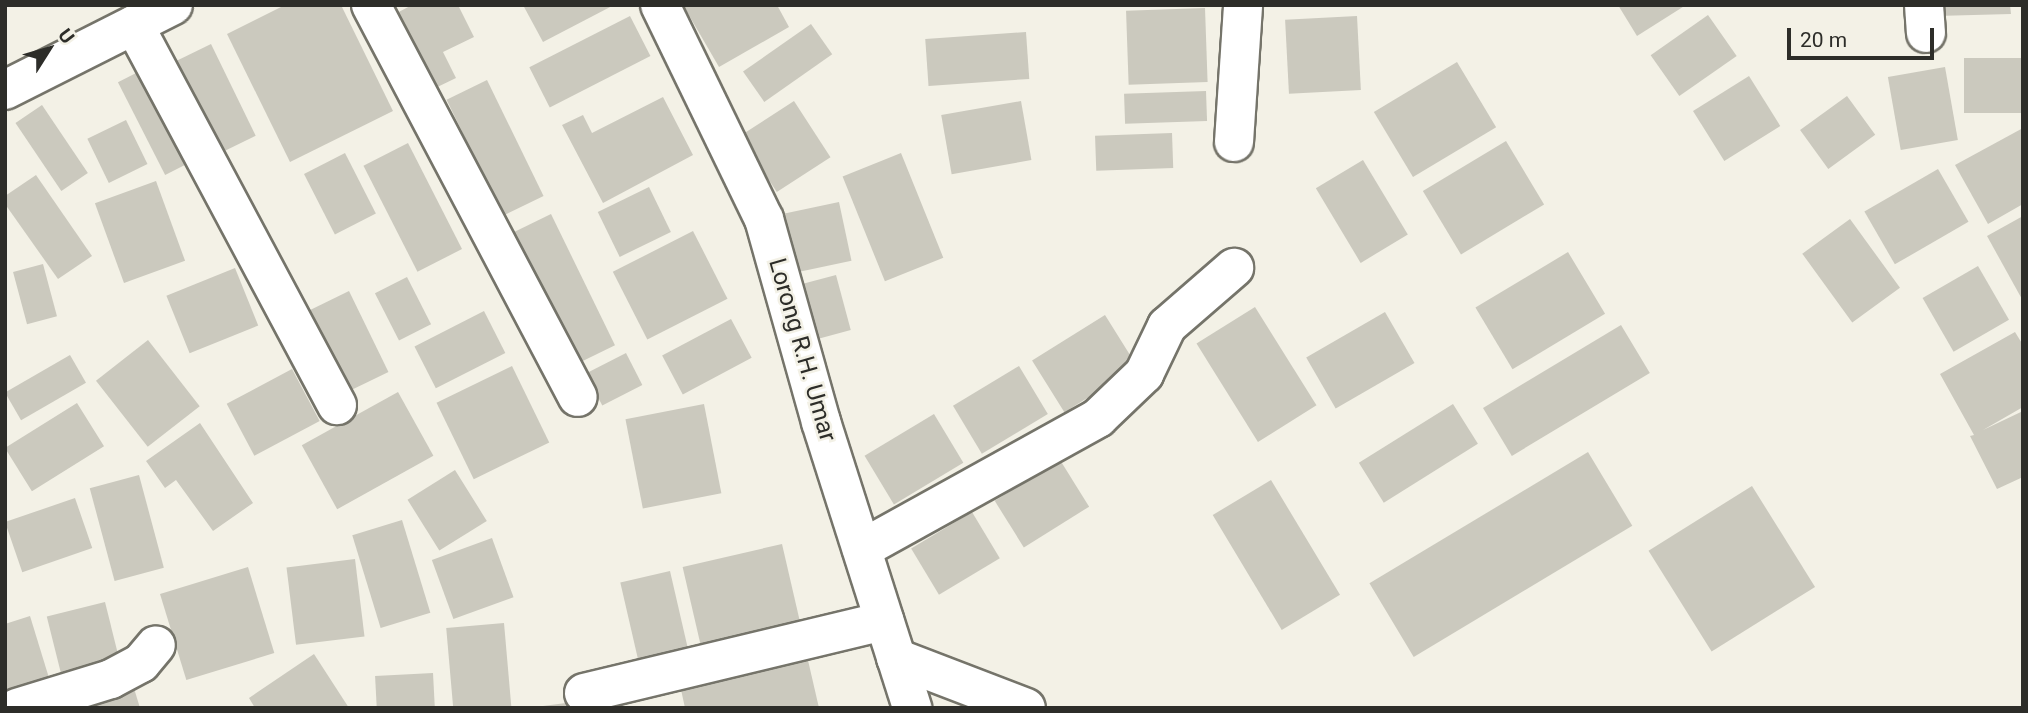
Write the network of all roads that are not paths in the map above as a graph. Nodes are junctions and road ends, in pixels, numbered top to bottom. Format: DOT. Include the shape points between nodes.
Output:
graph roads {
  1 [pos="173,5"];
  2 [pos="370,5"];
  3 [pos="660,5"];
  4 [pos="1243,5"];
  5 [pos="134,26"];
  6 [pos="5,89"];
  7 [pos="1234,142"];
  8 [pos="1234,268"];
  9 [pos="578,397"];
  10 [pos="337,405"];
  11 [pos="862,549"];
  12 [pos="884,621"];
  13 [pos="156,645"];
  14 [pos="896,658"];
  15 [pos="584,692"];
  16 [pos="17,708"];
  17 [pos="912,708"];
  18 [pos="1026,708"];
  1 -- 5 [label="street"];
  2 -- 9 [label="street"];
  3 -- 11 [label="street, Lorong R.H. Umar" via="764,219"];
  4 -- 7 [label="street"];
  5 -- 6 [label="street"];
  5 -- 10 [label="street"];
  8 -- 11 [label="street" via="1167,326 1144,374 1098,418"];
  11 -- 12 [label="street, Lorong R.H. Umar"];
  12 -- 14 [label="street, Lorong R.H. Umar"];
  12 -- 15 [label="street"];
  13 -- 16 [label="street" via="141,663 111,679"];
  14 -- 17 [label="street, Lorong R.H. Umar"];
  14 -- 18 [label="street"];
}
